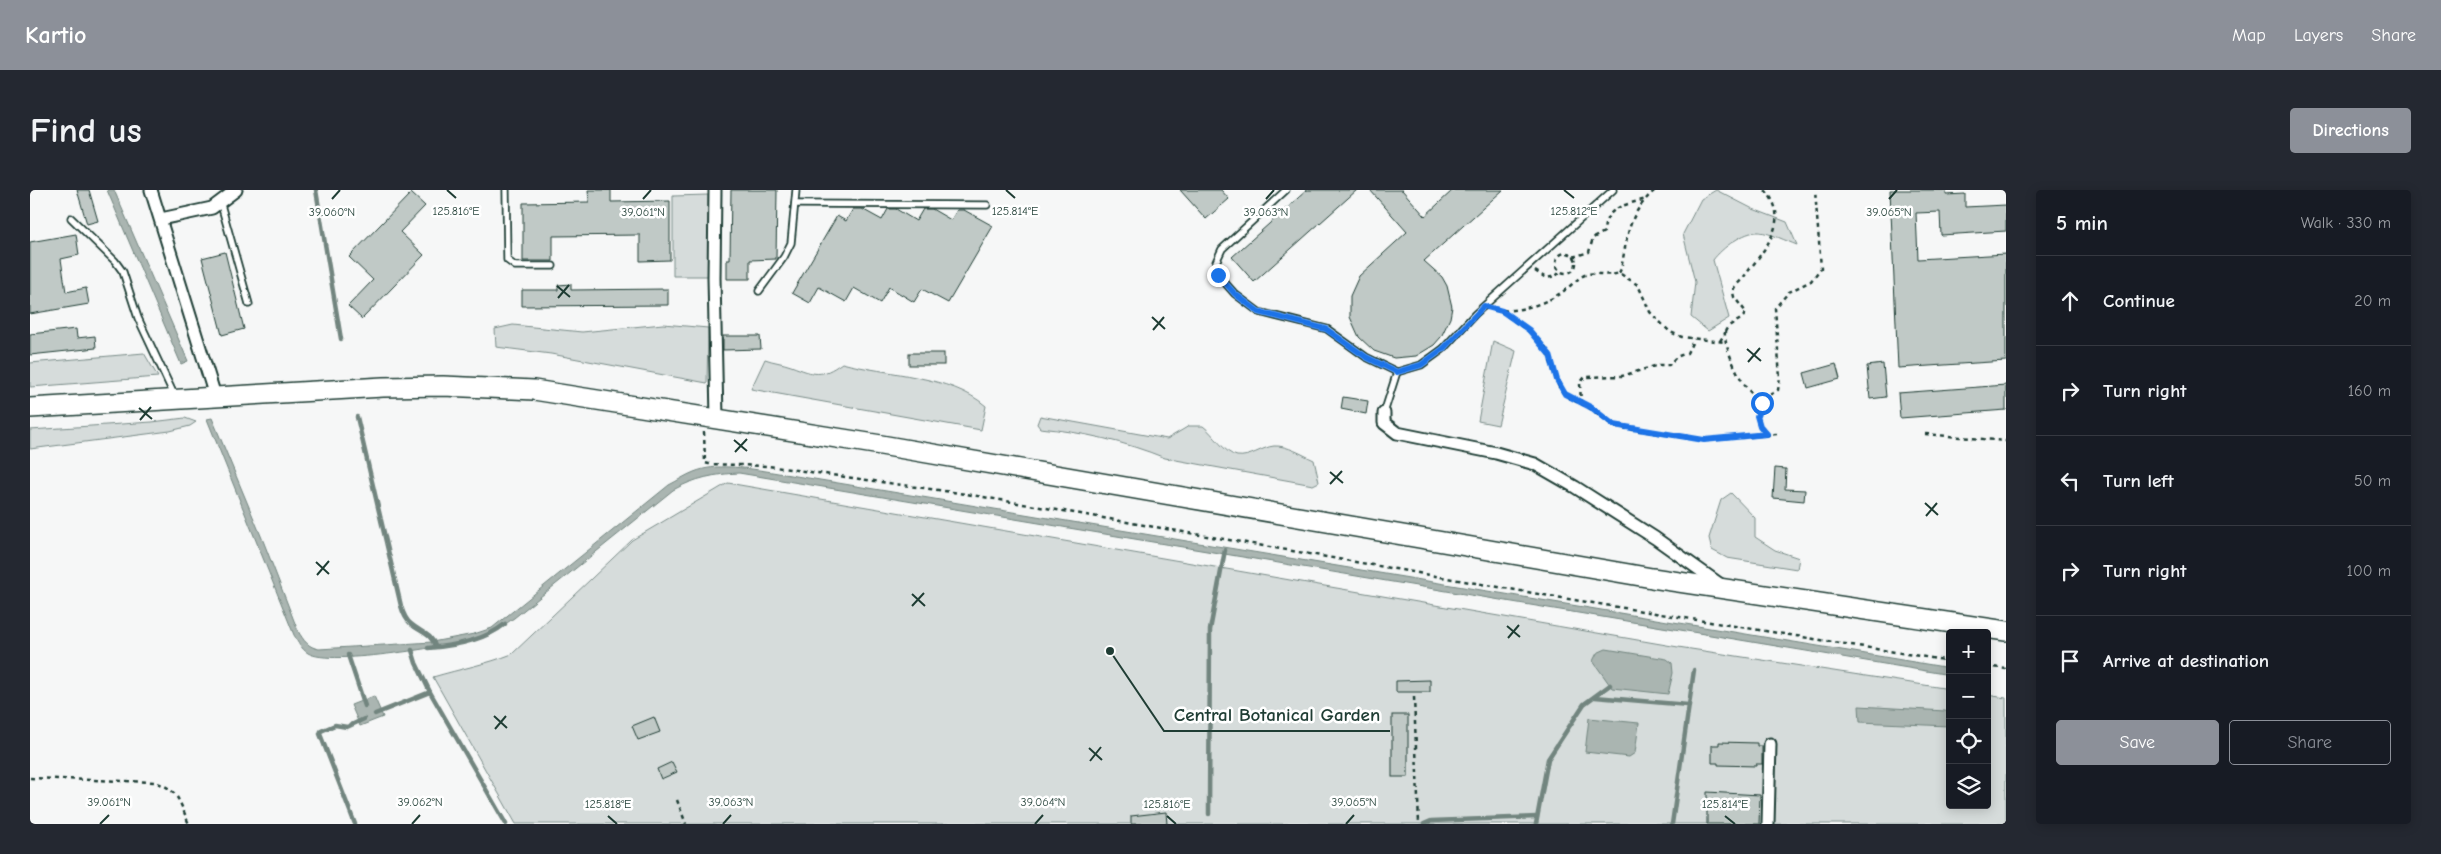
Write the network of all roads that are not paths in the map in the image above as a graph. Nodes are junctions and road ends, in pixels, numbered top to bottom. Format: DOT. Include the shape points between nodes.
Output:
graph roads {
  1 [pos="151,190"];
  2 [pos="236,190"];
  3 [pos="506,190"];
  4 [pos="714,190"];
  5 [pos="796,190"];
  6 [pos="1286,190"];
  7 [pos="1613,190"];
  8 [pos="220,202"];
  9 [pos="795,204"];
  10 [pos="987,205"];
  11 [pos="71,218"];
  12 [pos="161,219"];
  13 [pos="553,266"];
  14 [pos="758,292"];
  15 [pos="249,304"];
  16 [pos="1397,372"];
  17 [pos="215,396"];
  18 [pos="176,399"];
  19 [pos="30,408"];
  20 [pos="1384,413"];
  21 [pos="711,417"];
  22 [pos="1727,589"];
  23 [pos="2006,631"];
  24 [pos="1770,744"];
  25 [pos="1768,824"];
  1 -- 12 [label="street"];
  2 -- 8 [label="street"];
  3 -- 13 [label="lane" via="507,260 515,266"];
  4 -- 21 [label="street"];
  5 -- 9 [label="lane"];
  6 -- 16 [label="lane" via="1222,249 1216,262 1218,275 1235,294 1259,312 1326,329 1366,357"];
  7 -- 16 [label="lane" via="1484,306 1443,349 1421,365"];
  8 -- 12 [label="street" via="212,208"];
  8 -- 15 [label="lane"];
  9 -- 10 [label="lane"];
  9 -- 14 [label="lane" via="790,243"];
  11 -- 18 [label="lane" via="116,261 123,272 138,318"];
  12 -- 17 [label="street"];
  16 -- 20 [label="lane"];
  17 -- 18 [label="main road"];
  17 -- 21 [label="main road" via="461,386 534,390"];
  18 -- 19 [label="main road"];
  20 -- 22 [label="street" via="1384,424 1396,433 1535,464 1655,538"];
  21 -- 22 [label="main road"];
  22 -- 23 [label="main road"];
  24 -- 25 [label="street"];
}
